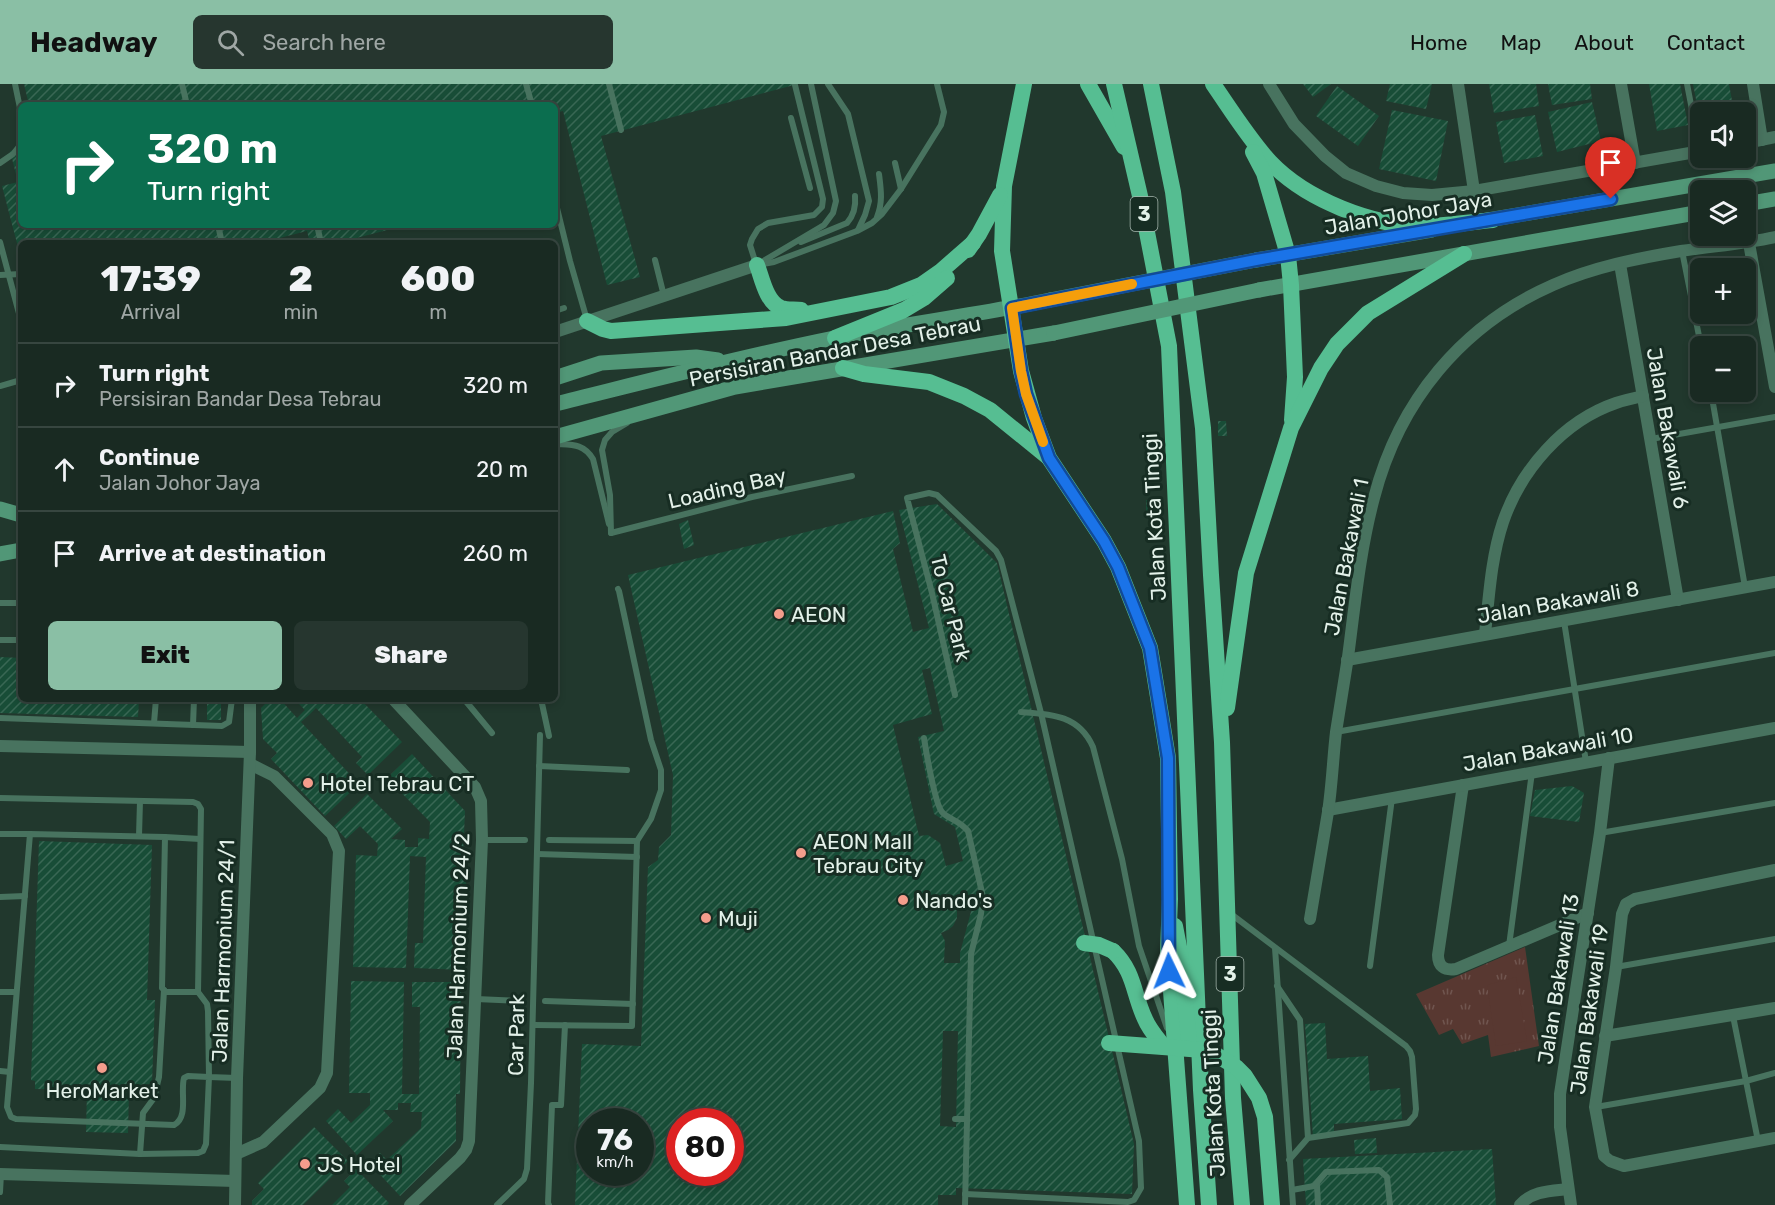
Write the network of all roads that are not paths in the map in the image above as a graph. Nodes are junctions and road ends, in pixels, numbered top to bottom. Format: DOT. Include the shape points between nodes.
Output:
graph roads {
  1 [pos="15,84"];
  2 [pos="182,84"];
  3 [pos="526,84"];
  4 [pos="609,84"];
  5 [pos="811,84"];
  6 [pos="828,84"];
  7 [pos="937,84"];
  8 [pos="1024,84"];
  9 [pos="1088,84"];
  10 [pos="1114,84"];
  11 [pos="1151,84"];
  12 [pos="1213,84"];
  13 [pos="1269,84"];
  14 [pos="1458,84"];
  15 [pos="1621,84"];
  16 [pos="1687,84"];
  17 [pos="1753,84"];
  18 [pos="795,85"];
  19 [pos="19,102"];
  20 [pos="186,102"];
  21 [pos="531,102"];
  22 [pos="1690,102"];
  23 [pos="1235,117"];
  24 [pos="791,118"];
  25 [pos="621,130"];
  26 [pos="1775,137"];
  27 [pos="1762,140"];
  28 [pos="1756,141"];
  29 [pos="18,148"];
  30 [pos="1690,153"];
  31 [pos="1132,160"];
  32 [pos="0,163"];
  33 [pos="895,163"];
  34 [pos="1635,163"];
  35 [pos="1775,171"];
  36 [pos="879,174"];
  37 [pos="1004,186"];
  38 [pos="810,188"];
  39 [pos="901,189"];
  40 [pos="1474,191"];
  41 [pos="855,195"];
  42 [pos="1775,199"];
  43 [pos="1756,202"];
  44 [pos="558,212"];
  45 [pos="1690,214"];
  46 [pos="877,219"];
  47 [pos="1493,219"];
  48 [pos="857,231"];
  49 [pos="1775,237"];
  50 [pos="1756,241"];
  51 [pos="0,243"];
  52 [pos="973,243"];
  53 [pos="1724,246"];
  54 [pos="1750,246"];
  55 [pos="778,251"];
  56 [pos="1682,251"];
  57 [pos="1464,254"];
  58 [pos="1288,255"];
  59 [pos="655,260"];
  60 [pos="1620,264"];
  61 [pos="757,265"];
  62 [pos="18,274"];
  63 [pos="0,275"];
  64 [pos="1291,285"];
  65 [pos="664,296"];
  66 [pos="1050,300"];
  67 [pos="564,308"];
  68 [pos="1012,308"];
  69 [pos="18,310"];
  70 [pos="558,310"];
  71 [pos="818,313"];
  72 [pos="587,321"];
  73 [pos="558,331"];
  74 [pos="1699,336"];
  75 [pos="835,338"];
  76 [pos="1017,339"];
  77 [pos="727,362"];
  78 [pos="843,368"];
  79 [pos="558,377"];
  80 [pos="18,381"];
  81 [pos="0,386"];
  82 [pos="1775,387"];
  83 [pos="1643,396"];
  84 [pos="1713,402"];
  85 [pos="558,403"];
  86 [pos="644,412"];
  87 [pos="1775,417"];
  88 [pos="1718,427"];
  89 [pos="1291,428"];
  90 [pos="558,436"];
  91 [pos="1651,439"];
  92 [pos="558,444"];
  93 [pos="1049,458"];
  94 [pos="852,476"];
  95 [pos="0,508"];
  96 [pos="18,515"];
  97 [pos="18,516"];
  98 [pos="0,518"];
  99 [pos="611,533"];
  100 [pos="0,546"];
  101 [pos="18,548"];
  102 [pos="18,549"];
  103 [pos="0,554"];
  104 [pos="1775,582"];
  105 [pos="618,588"];
  106 [pos="1746,588"];
  107 [pos="1678,600"];
  108 [pos="0,603"];
  109 [pos="18,603"];
  110 [pos="1564,620"];
  111 [pos="1485,634"];
  112 [pos="0,639"];
  113 [pos="18,640"];
  114 [pos="1775,654"];
  115 [pos="1347,660"];
  116 [pos="1575,690"];
  117 [pos="955,695"];
  118 [pos="156,702"];
  119 [pos="194,702"];
  120 [pos="232,702"];
  121 [pos="250,702"];
  122 [pos="396,702"];
  123 [pos="466,702"];
  124 [pos="542,702"];
  125 [pos="1021,712"];
  126 [pos="1041,713"];
  127 [pos="0,718"];
  128 [pos="154,723"];
  129 [pos="193,725"];
  130 [pos="1775,728"];
  131 [pos="1336,732"];
  132 [pos="492,733"];
  133 [pos="540,735"];
  134 [pos="549,736"];
  135 [pos="924,738"];
  136 [pos="1222,742"];
  137 [pos="0,746"];
  138 [pos="250,758"];
  139 [pos="1609,758"];
  140 [pos="1586,762"];
  141 [pos="539,766"];
  142 [pos="627,770"];
  143 [pos="1532,772"];
  144 [pos="1463,785"];
  145 [pos="0,798"];
  146 [pos="1392,798"];
  147 [pos="140,801"];
  148 [pos="1775,803"];
  149 [pos="1328,810"];
  150 [pos="1600,833"];
  151 [pos="0,834"];
  152 [pos="30,834"];
  153 [pos="139,836"];
  154 [pos="165,837"];
  155 [pos="200,839"];
  156 [pos="482,840"];
  157 [pos="525,840"];
  158 [pos="549,840"];
  159 [pos="637,841"];
  160 [pos="537,854"];
  161 [pos="637,857"];
  162 [pos="1775,870"];
  163 [pos="25,896"];
  164 [pos="0,897"];
  165 [pos="1170,899"];
  166 [pos="1228,912"];
  167 [pos="1588,913"];
  168 [pos="1310,919"];
  169 [pos="1775,939"];
  170 [pos="1084,943"];
  171 [pos="1509,947"];
  172 [pos="1275,948"];
  173 [pos="1370,966"];
  174 [pos="1616,967"];
  175 [pos="1276,985"];
  176 [pos="164,990"];
  177 [pos="0,992"];
  178 [pos="16,992"];
  179 [pos="198,992"];
  180 [pos="476,999"];
  181 [pos="521,1001"];
  182 [pos="545,1001"];
  183 [pos="633,1004"];
  184 [pos="1775,1008"];
  185 [pos="1733,1016"];
  186 [pos="533,1025"];
  187 [pos="565,1025"];
  188 [pos="1605,1036"];
  189 [pos="1109,1043"];
  190 [pos="1169,1049"];
  191 [pos="0,1071"];
  192 [pos="10,1072"];
  193 [pos="1775,1073"];
  194 [pos="209,1077"];
  195 [pos="237,1078"];
  196 [pos="1746,1081"];
  197 [pos="1202,1090"];
  198 [pos="1595,1107"];
  199 [pos="955,1119"];
  200 [pos="966,1119"];
  201 [pos="142,1125"];
  202 [pos="1308,1138"];
  203 [pos="1775,1138"];
  204 [pos="1758,1141"];
  205 [pos="0,1147"];
  206 [pos="140,1154"];
  207 [pos="236,1154"];
  208 [pos="1289,1160"];
  209 [pos="1,1174"];
  210 [pos="235,1181"];
  211 [pos="1317,1185"];
  212 [pos="1568,1189"];
  213 [pos="1292,1190"];
  214 [pos="0,1192"];
  215 [pos="965,1194"];
  216 [pos="235,1205"];
  217 [pos="410,1205"];
  218 [pos="497,1205"];
  219 [pos="549,1205"];
  220 [pos="964,1205"];
  221 [pos="1187,1205"];
  222 [pos="1209,1205"];
  223 [pos="1242,1205"];
  224 [pos="1272,1205"];
  225 [pos="1293,1205"];
  226 [pos="1318,1205"];
  227 [pos="1390,1205"];
  228 [pos="1520,1205"];
  229 [pos="1571,1205"];
  1 -- 19 [label="lane"];
  2 -- 20 [label="lane"];
  3 -- 21 [label="lane"];
  4 -- 25 [label="lane"];
  5 -- 55 [label="lane" via="836,201 824,225"];
  6 -- 48 [label="lane" via="848,114 869,201"];
  7 -- 39 [label="lane" via="944,118"];
  8 -- 37 [label="highway"];
  9 -- 31 [label="highway"];
  10 -- 31 [label="highway, Jalan Kota Tinggi / 3"];
  11 -- 136 [label="highway, Jalan Kota Tinggi / 3" via="1173,192 1203,428"];
  12 -- 23 [label="highway"];
  13 -- 40 [label="street" via="1294,124 1346,173 1403,193"];
  14 -- 40 [label="street"];
  15 -- 34 [label="street"];
  16 -- 22 [label="lane"];
  17 -- 27 [label="street"];
  18 -- 61 [label="lane" via="822,207 814,215 768,223 758,229 750,246"];
  23 -- 47 [label="highway" via="1270,162 1323,201 1396,224 1425,226"];
  23 -- 58 [label="highway" via="1264,172"];
  24 -- 38 [label="lane"];
  26 -- 27 [label="street"];
  27 -- 28 [label="street"];
  29 -- 32 [label="lane"];
  30 -- 34 [label="street"];
  31 -- 197 [label="highway, Jalan Kota Tinggi / 3" via="1169,346"];
  33 -- 39 [label="lane"];
  34 -- 40 [label="street"];
  35 -- 47 [label="main road, Jalan Johor Jaya"];
  36 -- 46 [label="lane" via="882,198"];
  37 -- 52 [label="highway"];
  37 -- 68 [label="highway" via="1002,251"];
  39 -- 46 [label="lane"];
  41 -- 55 [label="lane" via="856,205 847,223"];
  42 -- 43 [label="main road"];
  44 -- 72 [label="lane"];
  45 -- 57 [label="main road"];
  46 -- 48 [label="lane"];
  47 -- 58 [label="main road, Jalan Johor Jaya"];
  48 -- 61 [label="lane"];
  49 -- 50 [label="street, Jalan Bakawali 1"];
  51 -- 69 [label="lane"];
  52 -- 71 [label="highway" via="921,285 891,297"];
  52 -- 75 [label="highway" via="948,277 924,298"];
  53 -- 56 [label="street, Jalan Bakawali 1"];
  54 -- 82 [label="street"];
  55 -- 61 [label="lane"];
  56 -- 60 [label="street, Jalan Bakawali 1"];
  56 -- 74 [label="lane"];
  57 -- 64 [label="main road"];
  57 -- 89 [label="highway" via="1368,313 1354,326 1322,368"];
  58 -- 64 [label="highway"];
  58 -- 66 [label="main road, Jalan Johor Jaya, bridge"];
  59 -- 65 [label="lane"];
  60 -- 83 [label="street, Jalan Bakawali 6"];
  60 -- 115 [label="street, Jalan Bakawali 1" via="1554,285 1502,312 1461,345 1426,386 1395,437 1374,497"];
  61 -- 65 [label="street"];
  61 -- 71 [label="highway" via="775,304"];
  62 -- 63 [label="lane"];
  64 -- 76 [label="main road, Persisiran Bandar Desa Tebrau, bridge"];
  64 -- 89 [label="highway" via="1295,377"];
  65 -- 72 [label="street"];
  66 -- 68 [label="main road, Persisiran Bandar Desa Tebrau"];
  67 -- 70 [label="lane"];
  68 -- 75 [label="main road, Persisiran Bandar Desa Tebrau"];
  68 -- 76 [label="highway"];
  71 -- 72 [label="highway" via="611,331"];
  72 -- 73 [label="street"];
  75 -- 77 [label="main road, Persisiran Bandar Desa Tebrau"];
  76 -- 78 [label="main road, Persisiran Bandar Desa Tebrau"];
  76 -- 93 [label="highway" via="1026,394"];
  77 -- 79 [label="main road" via="696,357 601,363"];
  77 -- 85 [label="main road, Persisiran Bandar Desa Tebrau"];
  78 -- 86 [label="main road, Persisiran Bandar Desa Tebrau" via="735,387"];
  78 -- 93 [label="highway" via="929,382 964,396 990,410"];
  80 -- 81 [label="lane"];
  83 -- 91 [label="street, Jalan Bakawali 6"];
  83 -- 111 [label="street" via="1616,403 1578,423 1548,448 1523,480 1497,545"];
  84 -- 88 [label="lane"];
  86 -- 90 [label="main road, Persisiran Bandar Desa Tebrau"];
  86 -- 99 [label="lane" via="612,432 602,450 610,495"];
  87 -- 88 [label="lane"];
  88 -- 91 [label="lane"];
  88 -- 106 [label="lane"];
  89 -- 136 [label="highway" via="1246,573"];
  91 -- 107 [label="street, Jalan Bakawali 6"];
  92 -- 99 [label="lane" via="581,446 590,455"];
  93 -- 165 [label="highway" via="1104,541 1150,648 1168,758"];
  94 -- 99 [label="lane, Loading Bay"];
  95 -- 96 [label="main road"];
  97 -- 98 [label="main road"];
  100 -- 101 [label="main road"];
  102 -- 103 [label="main road"];
  104 -- 106 [label="street, Jalan Bakawali 8"];
  105 -- 159 [label="lane" via="661,770 661,790 651,819"];
  106 -- 107 [label="street, Jalan Bakawali 8"];
  107 -- 110 [label="street, Jalan Bakawali 8"];
  108 -- 109 [label="lane"];
  110 -- 111 [label="street, Jalan Bakawali 8"];
  110 -- 116 [label="lane"];
  111 -- 115 [label="street, Jalan Bakawali 8"];
  112 -- 113 [label="lane"];
  114 -- 116 [label="lane"];
  115 -- 131 [label="street, Jalan Bakawali 1"];
  116 -- 131 [label="lane"];
  116 -- 140 [label="lane"];
  117 -- 126 [label="lane, To Car Park" via="907,498 929,493 937,495 1002,560"];
  118 -- 128 [label="lane"];
  119 -- 129 [label="lane"];
  120 -- 129 [label="lane" via="230,722 226,725"];
  121 -- 138 [label="street, Jalan Harmonium 24/1"];
  122 -- 156 [label="street, Jalan Harmonium 24/2" via="476,788 481,801"];
  123 -- 132 [label="lane"];
  124 -- 134 [label="lane"];
  125 -- 126 [label="lane"];
  126 -- 190 [label="lane" via="1064,718 1090,739 1122,858 1139,946"];
  126 -- 215 [label="lane" via="1139,1141 1141,1188 1134,1200 1128,1202"];
  127 -- 128 [label="lane"];
  128 -- 129 [label="lane"];
  130 -- 139 [label="street, Jalan Bakawali 10"];
  131 -- 149 [label="street, Jalan Bakawali 1"];
  133 -- 141 [label="lane, Car Park"];
  135 -- 200 [label="lane" via="937,800 942,812 968,831 983,897 971,954"];
  136 -- 166 [label="highway, Jalan Kota Tinggi / 3"];
  137 -- 138 [label="street"];
  138 -- 195 [label="street, Jalan Harmonium 24/1"];
  138 -- 207 [label="street" via="274,776 332,834 339,851 327,1073 320,1088 263,1142"];
  139 -- 140 [label="street, Jalan Bakawali 10"];
  139 -- 150 [label="street, Jalan Bakawali 13"];
  140 -- 143 [label="street, Jalan Bakawali 10"];
  141 -- 142 [label="lane"];
  141 -- 160 [label="lane, Car Park"];
  143 -- 144 [label="street, Jalan Bakawali 10"];
  143 -- 171 [label="lane"];
  144 -- 146 [label="street, Jalan Bakawali 10"];
  144 -- 171 [label="street" via="1438,962 1448,970 1456,969"];
  145 -- 147 [label="lane"];
  146 -- 149 [label="street, Jalan Bakawali 10"];
  146 -- 173 [label="lane"];
  147 -- 153 [label="lane"];
  147 -- 155 [label="lane" via="198,804"];
  148 -- 150 [label="lane"];
  149 -- 168 [label="street, Jalan Bakawali 1"];
  150 -- 167 [label="street, Jalan Bakawali 13"];
  151 -- 152 [label="lane"];
  152 -- 153 [label="lane"];
  152 -- 163 [label="lane"];
  153 -- 154 [label="lane"];
  154 -- 155 [label="lane"];
  154 -- 176 [label="lane" via="161,985"];
  155 -- 179 [label="lane"];
  156 -- 157 [label="lane"];
  156 -- 180 [label="street, Jalan Harmonium 24/2"];
  158 -- 159 [label="lane"];
  159 -- 161 [label="lane"];
  160 -- 161 [label="lane"];
  160 -- 186 [label="lane, Car Park"];
  161 -- 183 [label="lane"];
  162 -- 174 [label="street, Jalan Bakawali 19" via="1626,904"];
  163 -- 164 [label="lane"];
  163 -- 178 [label="lane"];
  165 -- 190 [label="highway"];
  165 -- 197 [label="highway" via="1180,952 1190,1053"];
  166 -- 172 [label="lane"];
  166 -- 223 [label="highway, Jalan Kota Tinggi / 3" via="1233,1098"];
  167 -- 171 [label="street"];
  167 -- 212 [label="street, Jalan Bakawali 13" via="1560,1094"];
  169 -- 174 [label="lane"];
  170 -- 190 [label="highway, bridge" via="1113,951 1123,960 1146,1023"];
  172 -- 175 [label="lane"];
  172 -- 202 [label="lane" via="1406,1046 1412,1057 1416,1109 1408,1123"];
  174 -- 188 [label="street, Jalan Bakawali 19"];
  175 -- 202 [label="lane" via="1300,1020"];
  175 -- 208 [label="lane"];
  176 -- 179 [label="lane"];
  176 -- 201 [label="lane" via="158,1088"];
  177 -- 178 [label="lane"];
  178 -- 192 [label="lane"];
  179 -- 194 [label="lane" via="208,1011"];
  180 -- 181 [label="lane"];
  180 -- 217 [label="street, Jalan Harmonium 24/2" via="468,1146"];
  182 -- 183 [label="lane"];
  183 -- 187 [label="lane" via="632,1026"];
  184 -- 185 [label="street"];
  185 -- 188 [label="street"];
  185 -- 196 [label="lane"];
  186 -- 187 [label="lane"];
  186 -- 218 [label="lane, Car Park" via="527,1173"];
  187 -- 219 [label="lane" via="561,1105 552,1105"];
  188 -- 198 [label="street, Jalan Bakawali 19"];
  189 -- 190 [label="highway, bridge"];
  190 -- 221 [label="highway"];
  190 -- 224 [label="highway, bridge" via="1203,1050 1218,1056 1236,1067 1254,1088 1265,1117"];
  191 -- 192 [label="lane"];
  192 -- 201 [label="lane" via="10,1117"];
  193 -- 196 [label="lane"];
  194 -- 195 [label="lane"];
  194 -- 201 [label="lane" via="184,1078 182,1116 178,1123"];
  194 -- 206 [label="lane" via="203,1151"];
  195 -- 207 [label="street, Jalan Harmonium 24/1"];
  196 -- 198 [label="lane"];
  196 -- 204 [label="lane"];
  197 -- 222 [label="highway, Jalan Kota Tinggi / 3"];
  198 -- 204 [label="street, Jalan Bakawali 19" via="1604,1156 1624,1166"];
  199 -- 200 [label="lane"];
  200 -- 215 [label="lane"];
  201 -- 206 [label="lane"];
  202 -- 208 [label="lane"];
  203 -- 204 [label="street"];
  205 -- 206 [label="lane"];
  207 -- 210 [label="street, Jalan Harmonium 24/1"];
  208 -- 213 [label="lane"];
  209 -- 210 [label="street"];
  209 -- 214 [label="lane"];
  210 -- 216 [label="street, Jalan Harmonium 24/1"];
  211 -- 213 [label="lane"];
  211 -- 226 [label="lane"];
  211 -- 227 [label="lane" via="1326,1172 1379,1170 1387,1177"];
  212 -- 228 [label="street" via="1538,1193"];
  212 -- 229 [label="street, Jalan Bakawali 13"];
  213 -- 225 [label="lane"];
  215 -- 220 [label="lane"];
}
